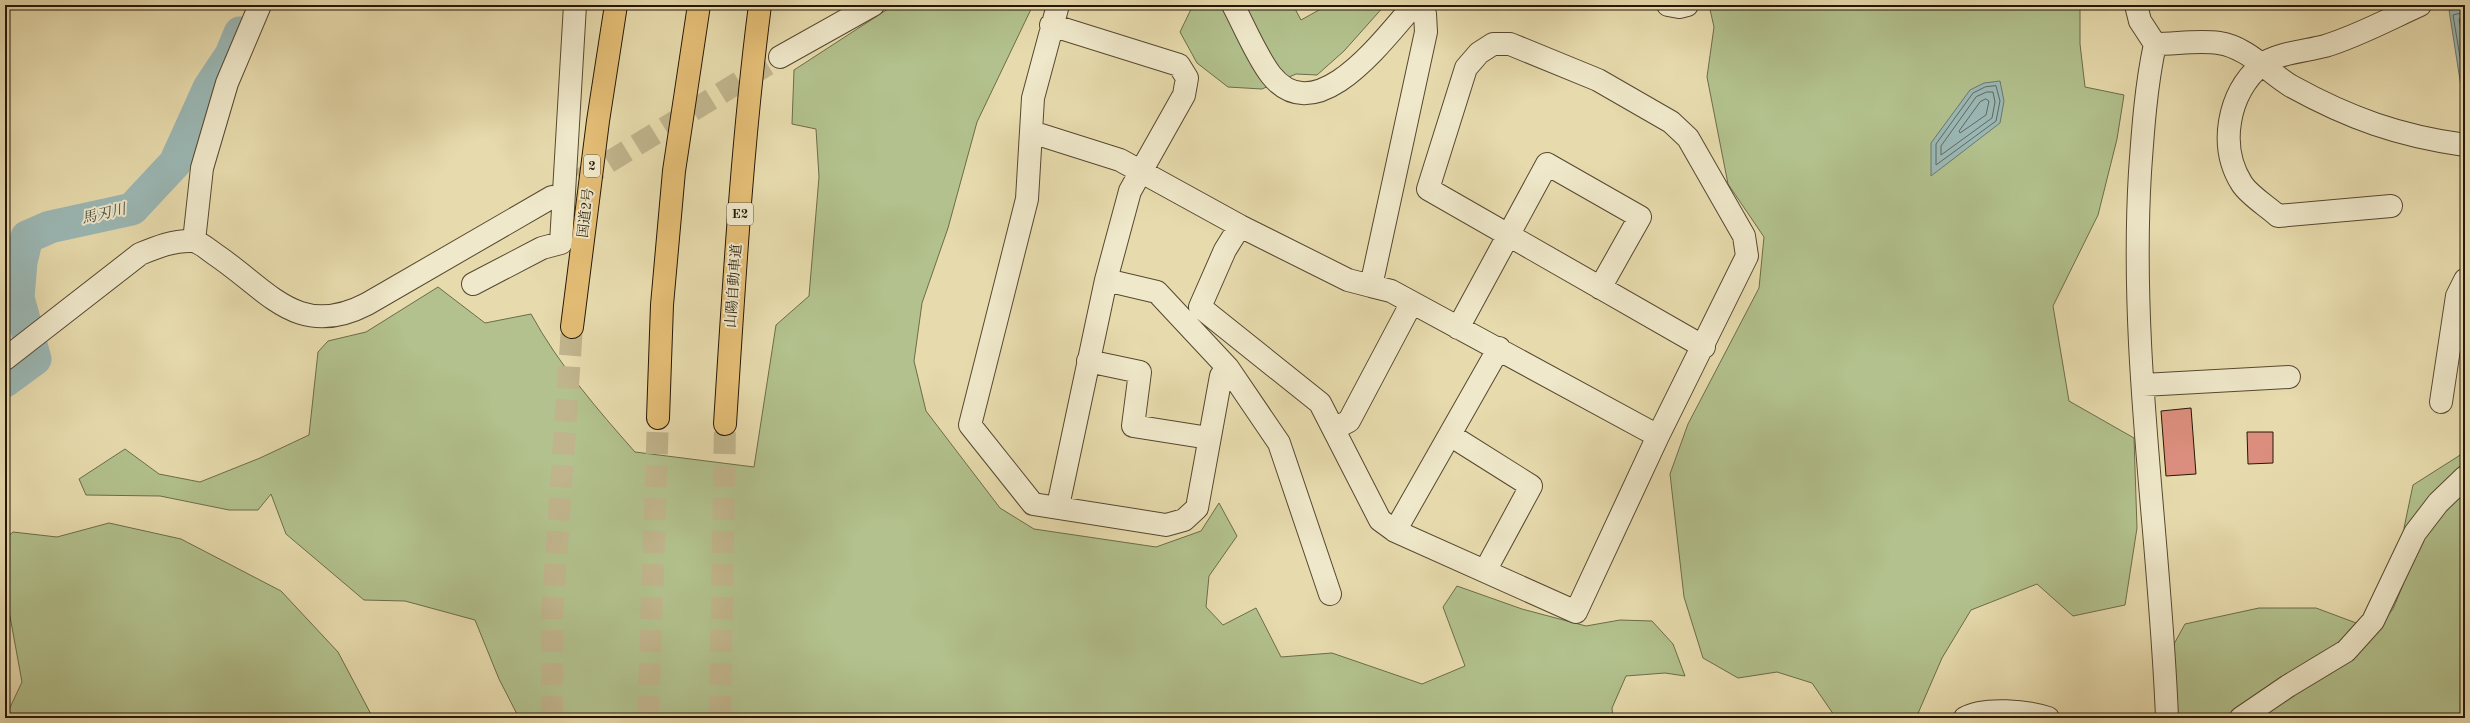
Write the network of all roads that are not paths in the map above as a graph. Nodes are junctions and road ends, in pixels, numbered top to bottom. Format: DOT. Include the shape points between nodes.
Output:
graph roads {
  1 [pos="260,5"];
  2 [pos="575,5"];
  3 [pos="616,5"];
  4 [pos="699,5"];
  5 [pos="760,5"];
  6 [pos="873,5"];
  7 [pos="1058,5"];
  8 [pos="1233,5"];
  9 [pos="1414,5"];
  10 [pos="1421,5"];
  11 [pos="1668,5"];
  12 [pos="1687,5"];
  13 [pos="2136,5"];
  14 [pos="2420,5"];
  15 [pos="1051,25"];
  16 [pos="2155,44"];
  17 [pos="780,57"];
  18 [pos="2262,64"];
  19 [pos="1031,134"];
  20 [pos="2465,145"];
  21 [pos="1141,173"];
  22 [pos="552,197"];
  23 [pos="2391,206"];
  24 [pos="1240,226"];
  25 [pos="1507,235"];
  26 [pos="194,241"];
  27 [pos="1106,280"];
  28 [pos="2465,280"];
  29 [pos="473,284"];
  30 [pos="1371,286"];
  31 [pos="1600,288"];
  32 [pos="1411,304"];
  33 [pos="572,327"];
  34 [pos="1458,328"];
  35 [pos="1704,347"];
  36 [pos="1499,348"];
  37 [pos="5,359"];
  38 [pos="1088,361"];
  39 [pos="1228,368"];
  40 [pos="2289,377"];
  41 [pos="2143,385"];
  42 [pos="2441,402"];
  43 [pos="658,418"];
  44 [pos="725,424"];
  45 [pos="1334,429"];
  46 [pos="1450,436"];
  47 [pos="1658,436"];
  48 [pos="1209,438"];
  49 [pos="2465,477"];
  50 [pos="1058,506"];
  51 [pos="1395,531"];
  52 [pos="1485,571"];
  53 [pos="1330,594"];
  54 [pos="1965,718"];
  55 [pos="2048,718"];
  56 [pos="2167,718"];
  57 [pos="2241,718"];
  1 -- 26 [label="street" via="228,83 202,168"];
  2 -- 29 [label="street" via="562,243 542,248"];
  3 -- 33 [label="highway, 国道2号 / 2" via="594,151"];
  4 -- 43 [label="highway" via="674,171 662,305"];
  5 -- 44 [label="highway, 山陽自動車道 / E2" via="734,282"];
  6 -- 17 [label="street"];
  7 -- 15 [label="street"];
  8 -- 9 [label="street" via="1271,75 1292,91 1310,93 1331,87 1356,69"];
  10 -- 30 [label="street" via="1425,14 1426,32"];
  11 -- 12 [label="street"];
  13 -- 16 [label="street" via="2140,21"];
  14 -- 18 [label="street" via="2332,43 2288,54"];
  15 -- 19 [label="street" via="1033,98"];
  15 -- 21 [label="street" via="1179,65 1187,78 1184,95"];
  16 -- 18 [label="street" via="2219,43 2239,50"];
  16 -- 41 [label="street" via="2143,116 2137,224 2138,320"];
  18 -- 20 [label="street" via="2290,85 2344,113 2380,127 2434,141"];
  18 -- 23 [label="street" via="2240,91 2229,117 2229,142 2235,169 2242,185 2278,216"];
  19 -- 21 [label="street" via="1120,160"];
  19 -- 50 [label="street" via="1027,199 970,425 1033,504"];
  21 -- 24 [label="street"];
  21 -- 27 [label="street" via="1130,191"];
  22 -- 26 [label="street" via="350,313 325,316 302,314 274,301"];
  24 -- 30 [label="street" via="1348,280"];
  24 -- 45 [label="street" via="1225,250 1200,307 1320,403"];
  25 -- 31 [label="street"];
  25 -- 31 [label="street" via="1547,164 1614,202 1640,217"];
  25 -- 34 [label="street"];
  25 -- 35 [label="street" via="1428,189 1466,68 1479,53 1493,44 1510,44 1598,80 1671,122 1688,138 1744,236 1747,256"];
  26 -- 37 [label="street" via="165,244 140,254"];
  27 -- 38 [label="street"];
  27 -- 39 [label="street" via="1157,292"];
  28 -- 42 [label="street" via="2457,296"];
  30 -- 32 [label="street" via="1391,291"];
  31 -- 35 [label="street"];
  32 -- 34 [label="street"];
  32 -- 45 [label="street" via="1350,421"];
  34 -- 36 [label="street"];
  35 -- 47 [label="street"];
  36 -- 46 [label="street"];
  36 -- 47 [label="street"];
  38 -- 48 [label="street" via="1140,372 1133,426"];
  38 -- 50 [label="street"];
  39 -- 48 [label="street" via="1221,376"];
  39 -- 53 [label="street" via="1279,443"];
  40 -- 41 [label="street"];
  41 -- 56 [label="street" via="2163,628"];
  45 -- 51 [label="street" via="1380,520"];
  46 -- 51 [label="street"];
  46 -- 52 [label="street" via="1531,486"];
  47 -- 52 [label="street" via="1576,612"];
  48 -- 50 [label="street" via="1197,508 1184,520 1166,525"];
  49 -- 57 [label="street" via="2438,503 2415,533 2373,621 2346,651"];
  51 -- 52 [label="street"];
  54 -- 55 [label="street" via="2000,711"];
}
